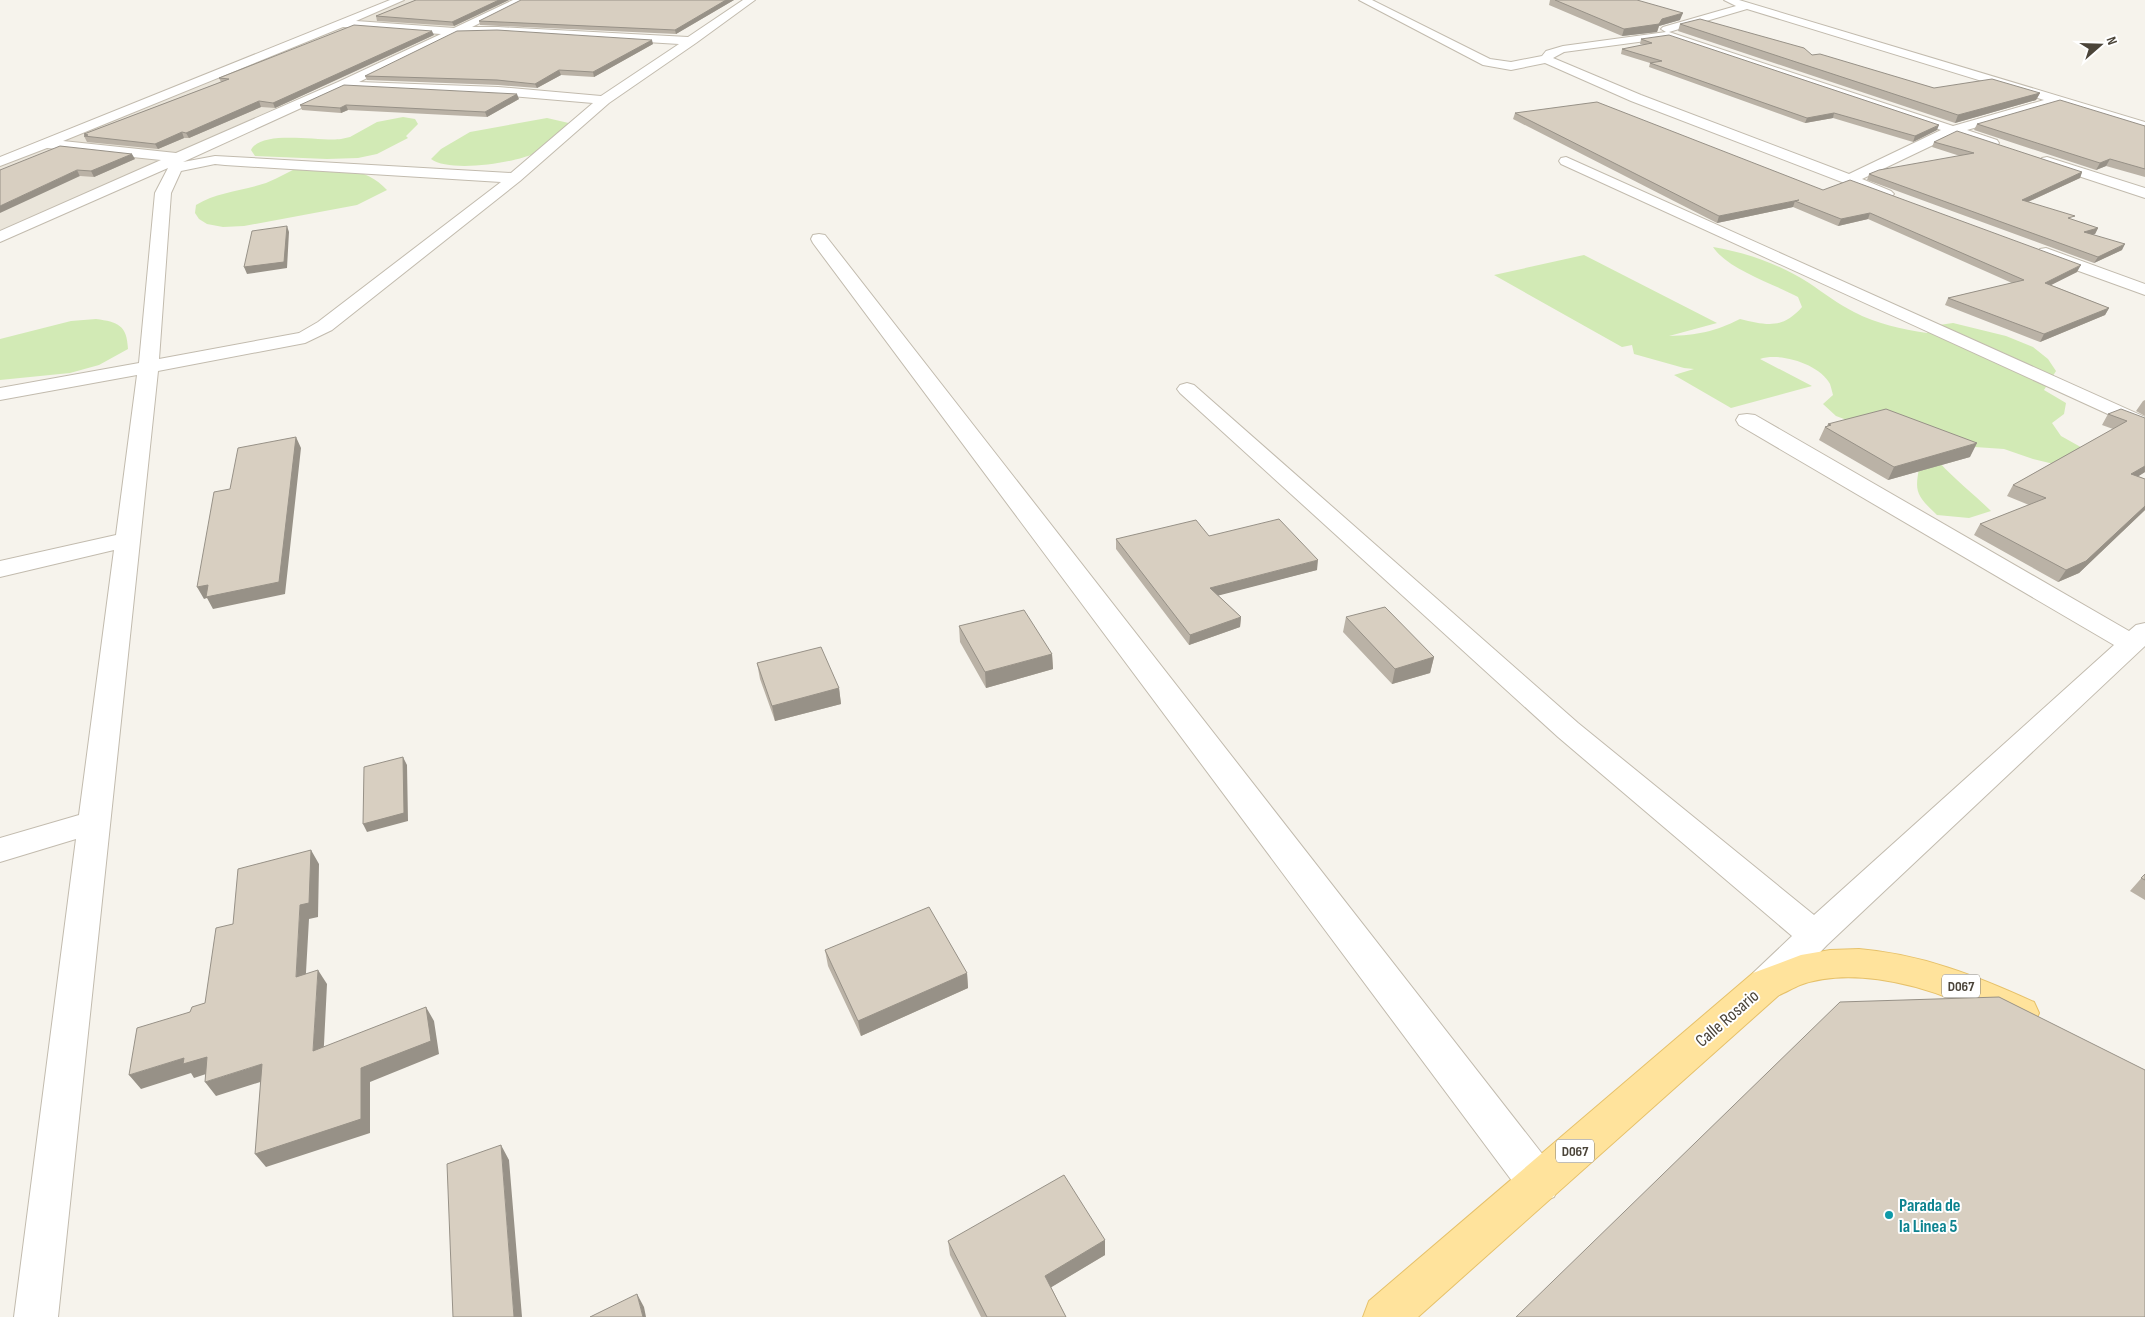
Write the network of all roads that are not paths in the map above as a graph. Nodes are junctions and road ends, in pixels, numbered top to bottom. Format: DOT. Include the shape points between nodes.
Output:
graph roads {
  1 [pos="399,0"];
  2 [pos="521,0"];
  3 [pos="750,0"];
  4 [pos="1364,0"];
  5 [pos="1728,0"];
  6 [pos="1747,6"];
  7 [pos="340,24"];
  8 [pos="472,24"];
  9 [pos="498,30"];
  10 [pos="454,32"];
  11 [pos="1669,34"];
  12 [pos="692,41"];
  13 [pos="1546,59"];
  14 [pos="342,85"];
  15 [pos="604,100"];
  16 [pos="2058,100"];
  17 [pos="2145,126"];
  18 [pos="1952,130"];
  19 [pos="45,144"];
  20 [pos="2008,148"];
  21 [pos="2035,157"];
  22 [pos="1566,161"];
  23 [pos="0,162"];
  24 [pos="516,178"];
  25 [pos="1849,180"];
  26 [pos="159,181"];
  27 [pos="2145,193"];
  28 [pos="89,198"];
  29 [pos="1901,199"];
  30 [pos="0,237"];
  31 [pos="819,239"];
  32 [pos="2036,250"];
  33 [pos="2145,290"];
  34 [pos="148,368"];
  35 [pos="1187,389"];
  36 [pos="0,394"];
  37 [pos="1747,420"];
  38 [pos="2145,426"];
  39 [pos="128,540"];
  40 [pos="0,569"];
  41 [pos="2138,637"];
  42 [pos="94,822"];
  43 [pos="0,850"];
  44 [pos="1815,935"];
  45 [pos="1766,984"];
  46 [pos="2050,1026"];
  47 [pos="1539,1183"];
  48 [pos="36,1317"];
  49 [pos="1385,1317"];
  1 -- 7 [label="street"];
  2 -- 8 [label="street"];
  3 -- 12 [label="street"];
  4 -- 13 [label="street" via="1487,62 1511,66"];
  5 -- 6 [label="street"];
  6 -- 11 [label="street" via="1664,30"];
  6 -- 16 [label="street"];
  7 -- 10 [label="street"];
  7 -- 19 [label="street"];
  8 -- 9 [label="street"];
  8 -- 10 [label="street"];
  9 -- 10 [label="street"];
  9 -- 12 [label="street"];
  10 -- 14 [label="street"];
  11 -- 13 [label="street" via="1563,49 1550,53"];
  11 -- 18 [label="street"];
  12 -- 15 [label="street"];
  13 -- 25 [label="street" via="1636,98"];
  14 -- 15 [label="street"];
  14 -- 26 [label="street"];
  15 -- 24 [label="street"];
  16 -- 17 [label="street"];
  16 -- 18 [label="street"];
  18 -- 20 [label="street"];
  18 -- 25 [label="street"];
  19 -- 23 [label="street"];
  19 -- 26 [label="street"];
  21 -- 27 [label="street"];
  22 -- 38 [label="street"];
  24 -- 26 [label="street" via="225,160 200,162"];
  24 -- 34 [label="street" via="325,326 305,337"];
  25 -- 29 [label="street"];
  26 -- 28 [label="street"];
  26 -- 28 [label="street"];
  26 -- 34 [label="street"];
  28 -- 30 [label="street"];
  31 -- 47 [label="street"];
  32 -- 33 [label="street"];
  34 -- 36 [label="street"];
  34 -- 39 [label="street"];
  35 -- 44 [label="street" via="1568,730"];
  37 -- 41 [label="street"];
  39 -- 40 [label="street"];
  39 -- 42 [label="street"];
  41 -- 44 [label="street"];
  42 -- 43 [label="street"];
  42 -- 48 [label="street"];
  44 -- 45 [label="street"];
  45 -- 46 [label="main road, Calle Rosario / D067" via="1800,970 1842,963 1892,966 1943,978"];
  45 -- 47 [label="main road, Calle Rosario / D067"];
  47 -- 49 [label="main road, Calle Rosario / D067"];
}
